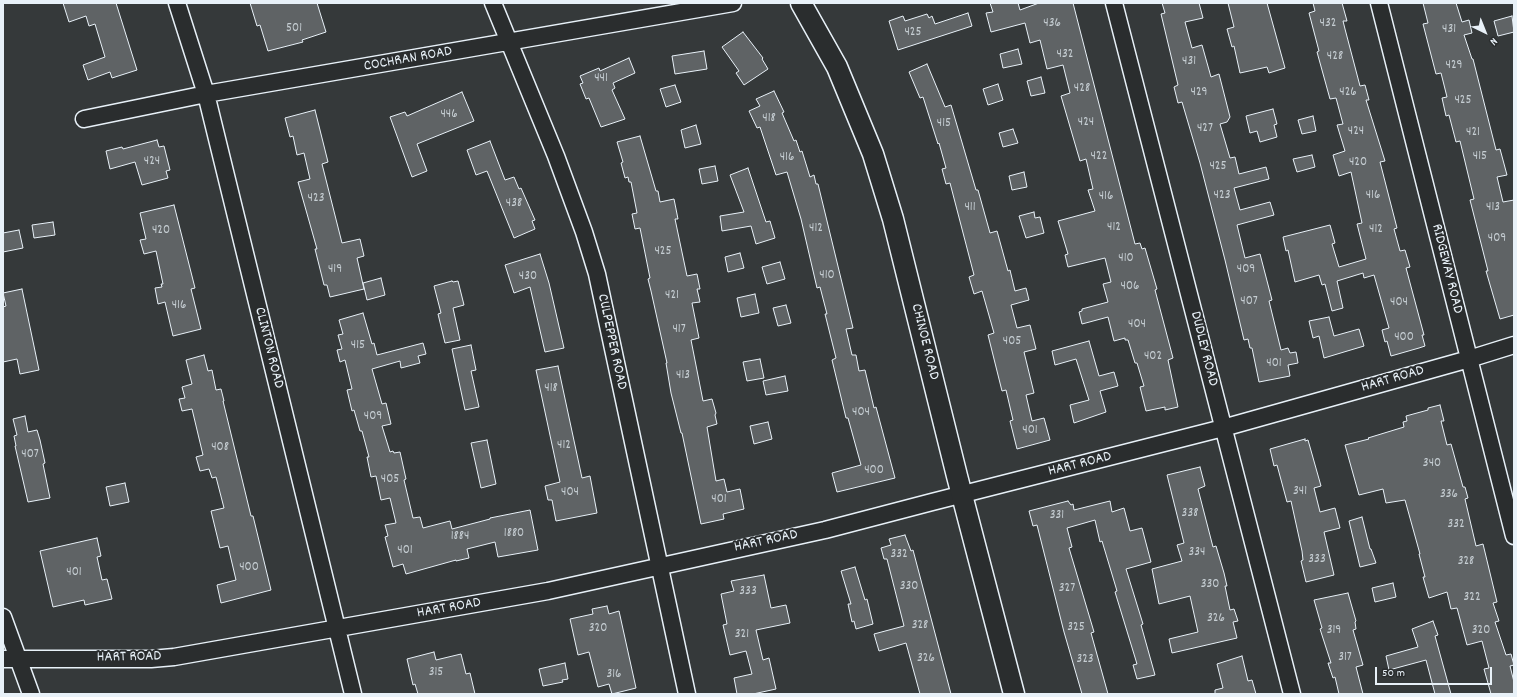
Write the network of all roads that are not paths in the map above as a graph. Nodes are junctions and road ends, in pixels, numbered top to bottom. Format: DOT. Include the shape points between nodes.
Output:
graph roads {
  1 [pos="177,3"];
  2 [pos="493,3"];
  3 [pos="733,3"];
  4 [pos="801,3"];
  5 [pos="1114,3"];
  6 [pos="1379,3"];
  7 [pos="509,43"];
  8 [pos="206,94"];
  9 [pos="84,119"];
  10 [pos="1514,345"];
  11 [pos="1469,359"];
  12 [pos="1223,428"];
  13 [pos="962,495"];
  14 [pos="1514,536"];
  15 [pos="658,566"];
  16 [pos="3,617"];
  17 [pos="337,628"];
  18 [pos="10,659"];
  19 [pos="31,694"];
  20 [pos="353,694"];
  21 [pos="687,694"];
  22 [pos="1014,694"];
  23 [pos="1292,694"];
  1 -- 8 [label="street, CLINTON ROAD"];
  2 -- 7 [label="street, CULPEPPER ROAD"];
  3 -- 7 [label="street, COCHRAN ROAD"];
  4 -- 13 [label="street, CHINOE ROAD" via="838,67 873,154 893,219"];
  5 -- 12 [label="street, DUDLEY ROAD"];
  6 -- 11 [label="street, RIDGEWAY ROAD"];
  7 -- 8 [label="street, COCHRAN ROAD"];
  7 -- 15 [label="street, CULPEPPER ROAD" via="556,156 597,274"];
  8 -- 9 [label="street, COCHRAN ROAD"];
  8 -- 17 [label="street, CLINTON ROAD"];
  10 -- 11 [label="street, HART ROAD"];
  11 -- 12 [label="street, HART ROAD"];
  11 -- 14 [label="street, RIDGEWAY ROAD"];
  12 -- 13 [label="street, HART ROAD"];
  12 -- 23 [label="street, DUDLEY ROAD"];
  13 -- 15 [label="street, HART ROAD" via="825,530"];
  13 -- 22 [label="street, CHINOE ROAD"];
  15 -- 17 [label="street, HART ROAD" via="548,591"];
  15 -- 21 [label="street, CULPEPPER ROAD"];
  16 -- 18 [label="street"];
  17 -- 18 [label="street, HART ROAD" via="174,657"];
  17 -- 20 [label="street, CLINTON ROAD"];
  18 -- 19 [label="street"];
}
